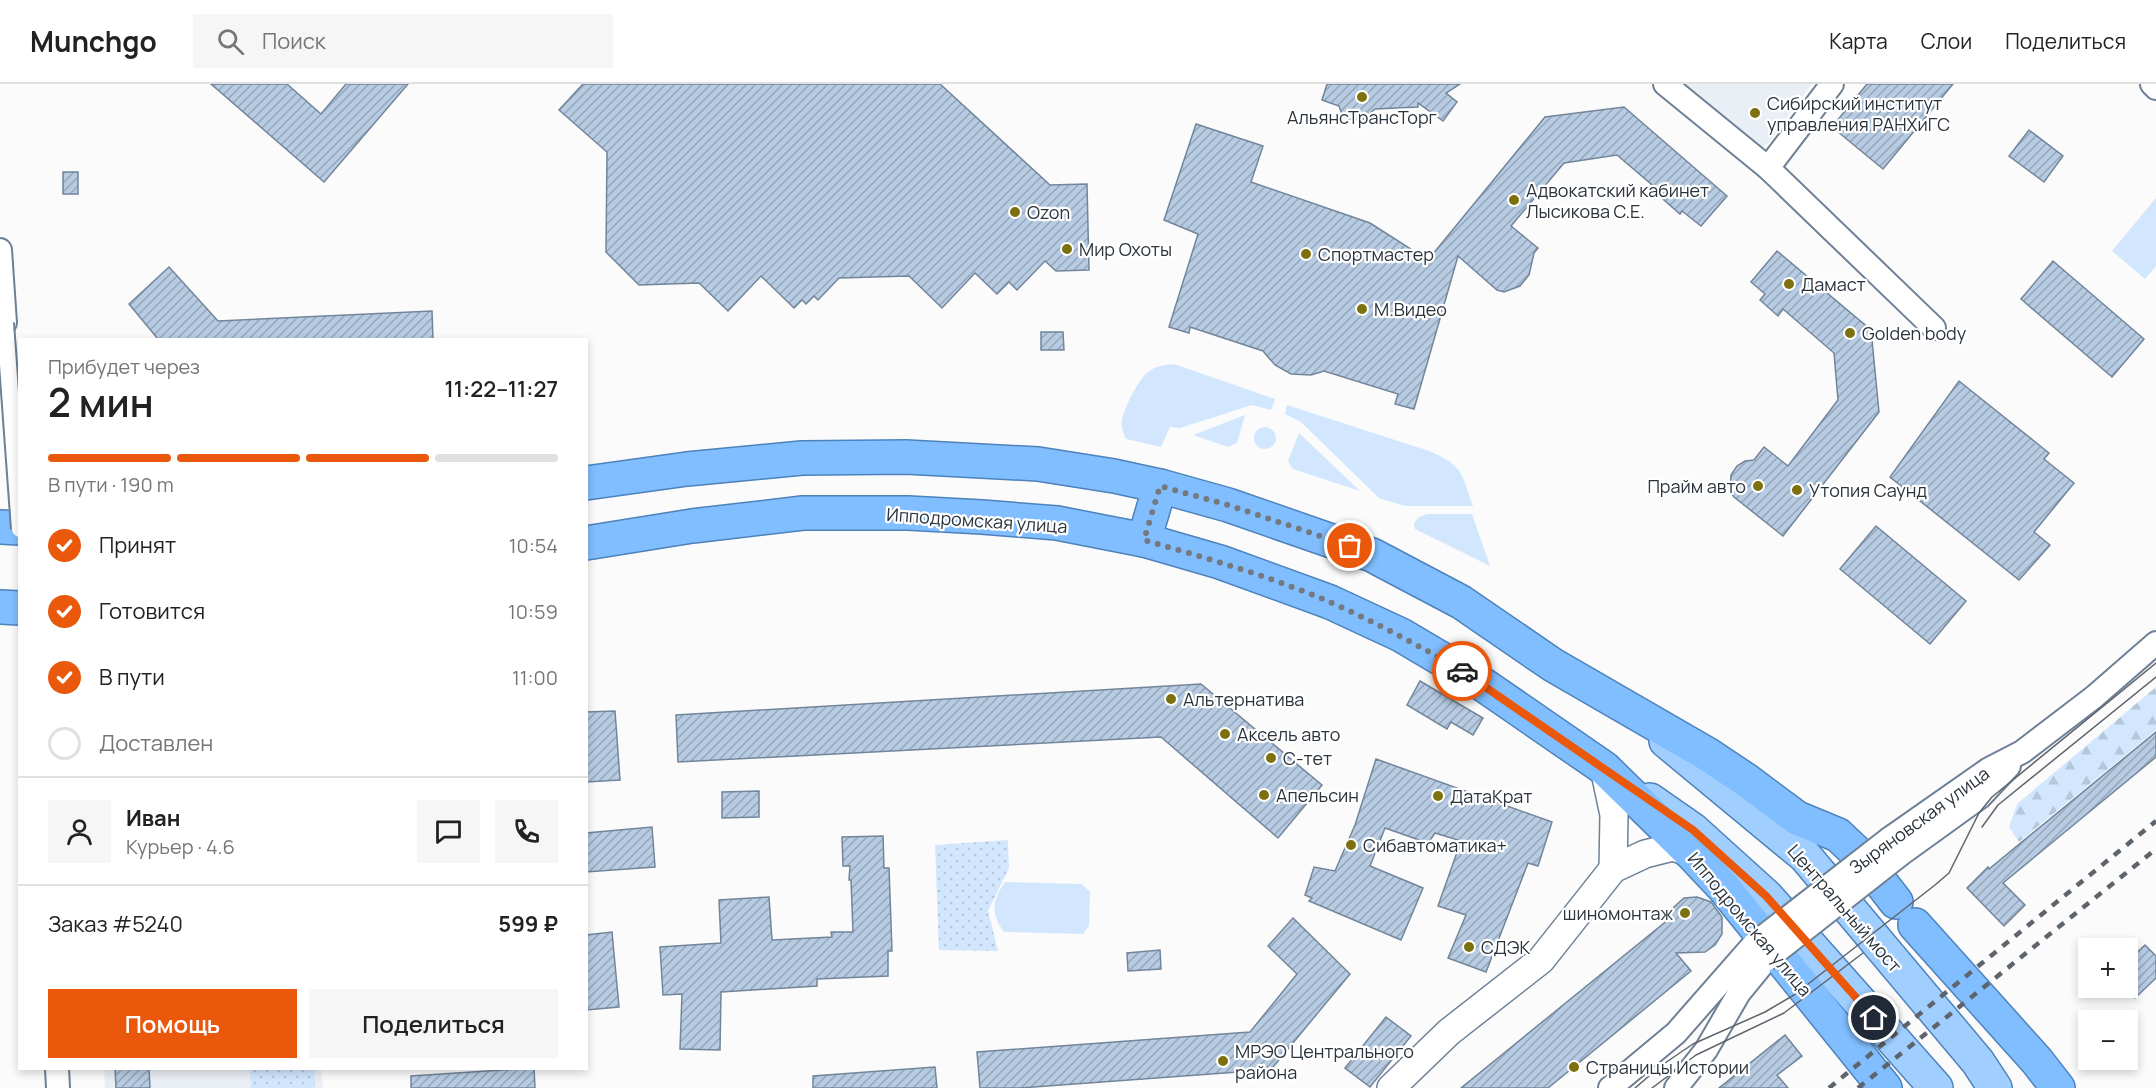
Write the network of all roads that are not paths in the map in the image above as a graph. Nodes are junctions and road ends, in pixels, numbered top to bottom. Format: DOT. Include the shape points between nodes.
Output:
graph roads {
  1 [pos="1665,84"];
  2 [pos="1832,84"];
  3 [pos="2152,84"];
  4 [pos="2156,88"];
  5 [pos="1767,168"];
  6 [pos="0,250"];
  7 [pos="5,323"];
  8 [pos="1934,328"];
  9 [pos="588,483"];
  10 [pos="1160,486"];
  11 [pos="18,501"];
  12 [pos="0,526"];
  13 [pos="18,528"];
  14 [pos="1144,540"];
  15 [pos="588,543"];
  16 [pos="0,608"];
  17 [pos="18,608"];
  18 [pos="2156,643"];
  19 [pos="1619,702"];
  20 [pos="1604,768"];
  21 [pos="1856,852"];
  22 [pos="1691,853"];
  23 [pos="1612,869"];
  24 [pos="1897,902"];
  25 [pos="1760,952"];
  26 [pos="57,1070"];
  27 [pos="58,1088"];
  28 [pos="1391,1088"];
  29 [pos="1610,1088"];
  30 [pos="1676,1088"];
  31 [pos="1886,1088"];
  32 [pos="1936,1088"];
  33 [pos="1995,1088"];
  34 [pos="2058,1088"];
  1 -- 5 [label="street"];
  2 -- 5 [label="street"];
  3 -- 4 [label="street"];
  5 -- 8 [label="street"];
  6 -- 7 [label="street"];
  7 -- 11 [label="street, bridge"];
  9 -- 10 [label="highway" via="802,458 906,457 1038,464"];
  10 -- 14 [label="highway"];
  10 -- 19 [label="highway" via="1372,555 1461,602 1553,665"];
  12 -- 13 [label="highway"];
  14 -- 15 [label="highway, Ипподромская улица" via="1057,523 908,513 803,513"];
  14 -- 20 [label="highway, Ипподромская улица" via="1220,562 1330,602 1401,635 1472,677"];
  16 -- 17 [label="highway"];
  18 -- 25 [label="street, Зыряновская улица, bridge" via="2094,697 2022,752 1989,769"];
  19 -- 21 [label="highway" via="1707,754 1797,819 1838,835"];
  19 -- 33 [label="main road, Центральный мост" via="1805,856 1978,1062"];
  20 -- 22 [label="highway, Ипподромская улица"];
  20 -- 23 [label="street" via="1614,815"];
  20 -- 32 [label="main road" via="1693,830 1766,896"];
  22 -- 23 [label="street" via="1673,847"];
  22 -- 31 [label="highway, Ипподромская улица" via="1724,888"];
  23 -- 28 [label="street" via="1541,960 1449,1032"];
  24 -- 34 [label="highway"];
  25 -- 29 [label="street, Зыряновская улица" via="1676,1033"];
  25 -- 30 [label="street, Зыряновская улица" via="1706,1050"];
  26 -- 27 [label="street"];
}
